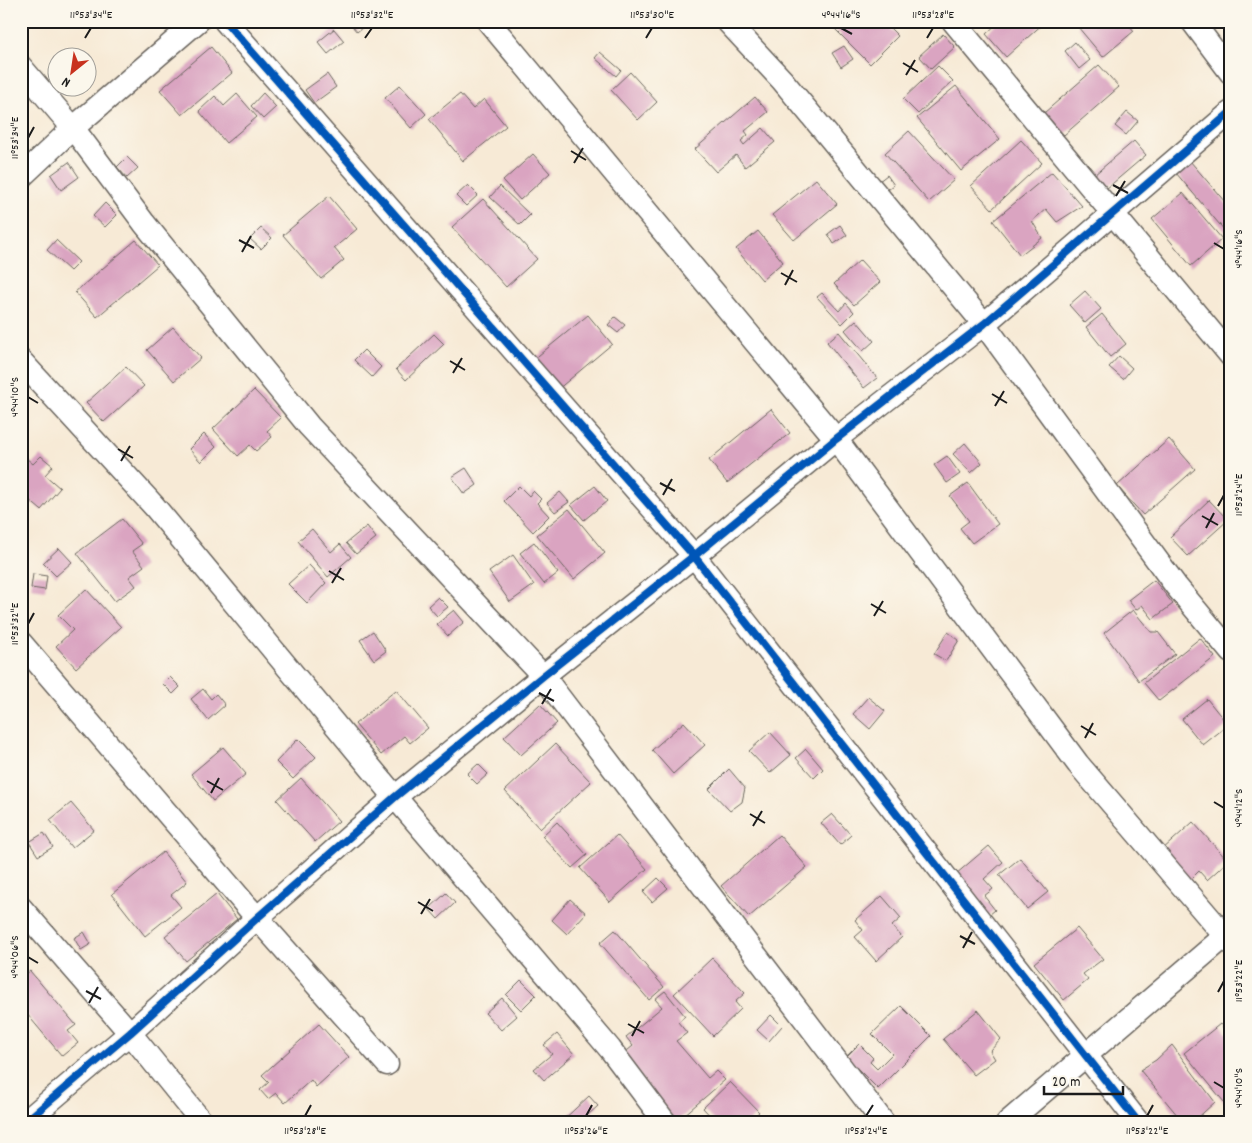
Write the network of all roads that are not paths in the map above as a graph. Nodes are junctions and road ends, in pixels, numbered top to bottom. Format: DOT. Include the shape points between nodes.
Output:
graph roads {
  1 [pos="198,21"];
  2 [pos="224,21"];
  3 [pos="488,21"];
  4 [pos="728,21"];
  5 [pos="953,21"];
  6 [pos="1192,21"];
  7 [pos="21,67"];
  8 [pos="1231,73"];
  9 [pos="1231,112"];
  10 [pos="73,128"];
  11 [pos="21,178"];
  12 [pos="1113,212"];
  13 [pos="984,324"];
  14 [pos="1231,356"];
  15 [pos="21,361"];
  16 [pos="836,439"];
  17 [pos="694,556"];
  18 [pos="21,643"];
  19 [pos="1231,652"];
  20 [pos="543,676"];
  21 [pos="395,797"];
  22 [pos="21,908"];
  23 [pos="257,918"];
  24 [pos="1229,937"];
  25 [pos="130,1033"];
  26 [pos="1085,1056"];
  27 [pos="387,1064"];
  28 [pos="25,1122"];
  29 [pos="202,1122"];
  30 [pos="665,1122"];
  31 [pos="883,1122"];
  32 [pos="1008,1122"];
  33 [pos="1138,1122"];
  1 -- 10 [label="street"];
  2 -- 17 [label="street"];
  3 -- 16 [label="street"];
  4 -- 13 [label="street" via="782,80"];
  5 -- 12 [label="street"];
  6 -- 8 [label="street"];
  7 -- 10 [label="street"];
  9 -- 12 [label="street"];
  10 -- 11 [label="street"];
  10 -- 20 [label="street" via="144,223 310,426"];
  12 -- 13 [label="street"];
  12 -- 14 [label="street"];
  13 -- 16 [label="street"];
  13 -- 19 [label="street" via="1176,586"];
  15 -- 21 [label="street" via="154,506"];
  16 -- 17 [label="street"];
  16 -- 24 [label="street" via="1078,764"];
  17 -- 20 [label="street"];
  17 -- 26 [label="street"];
  18 -- 23 [label="street"];
  20 -- 21 [label="street"];
  20 -- 31 [label="street"];
  21 -- 23 [label="street"];
  21 -- 30 [label="street" via="610,1049"];
  22 -- 25 [label="street"];
  23 -- 25 [label="street"];
  23 -- 27 [label="street"];
  24 -- 26 [label="street"];
  25 -- 28 [label="street"];
  25 -- 29 [label="street"];
  26 -- 32 [label="street"];
  26 -- 33 [label="street"];
}
